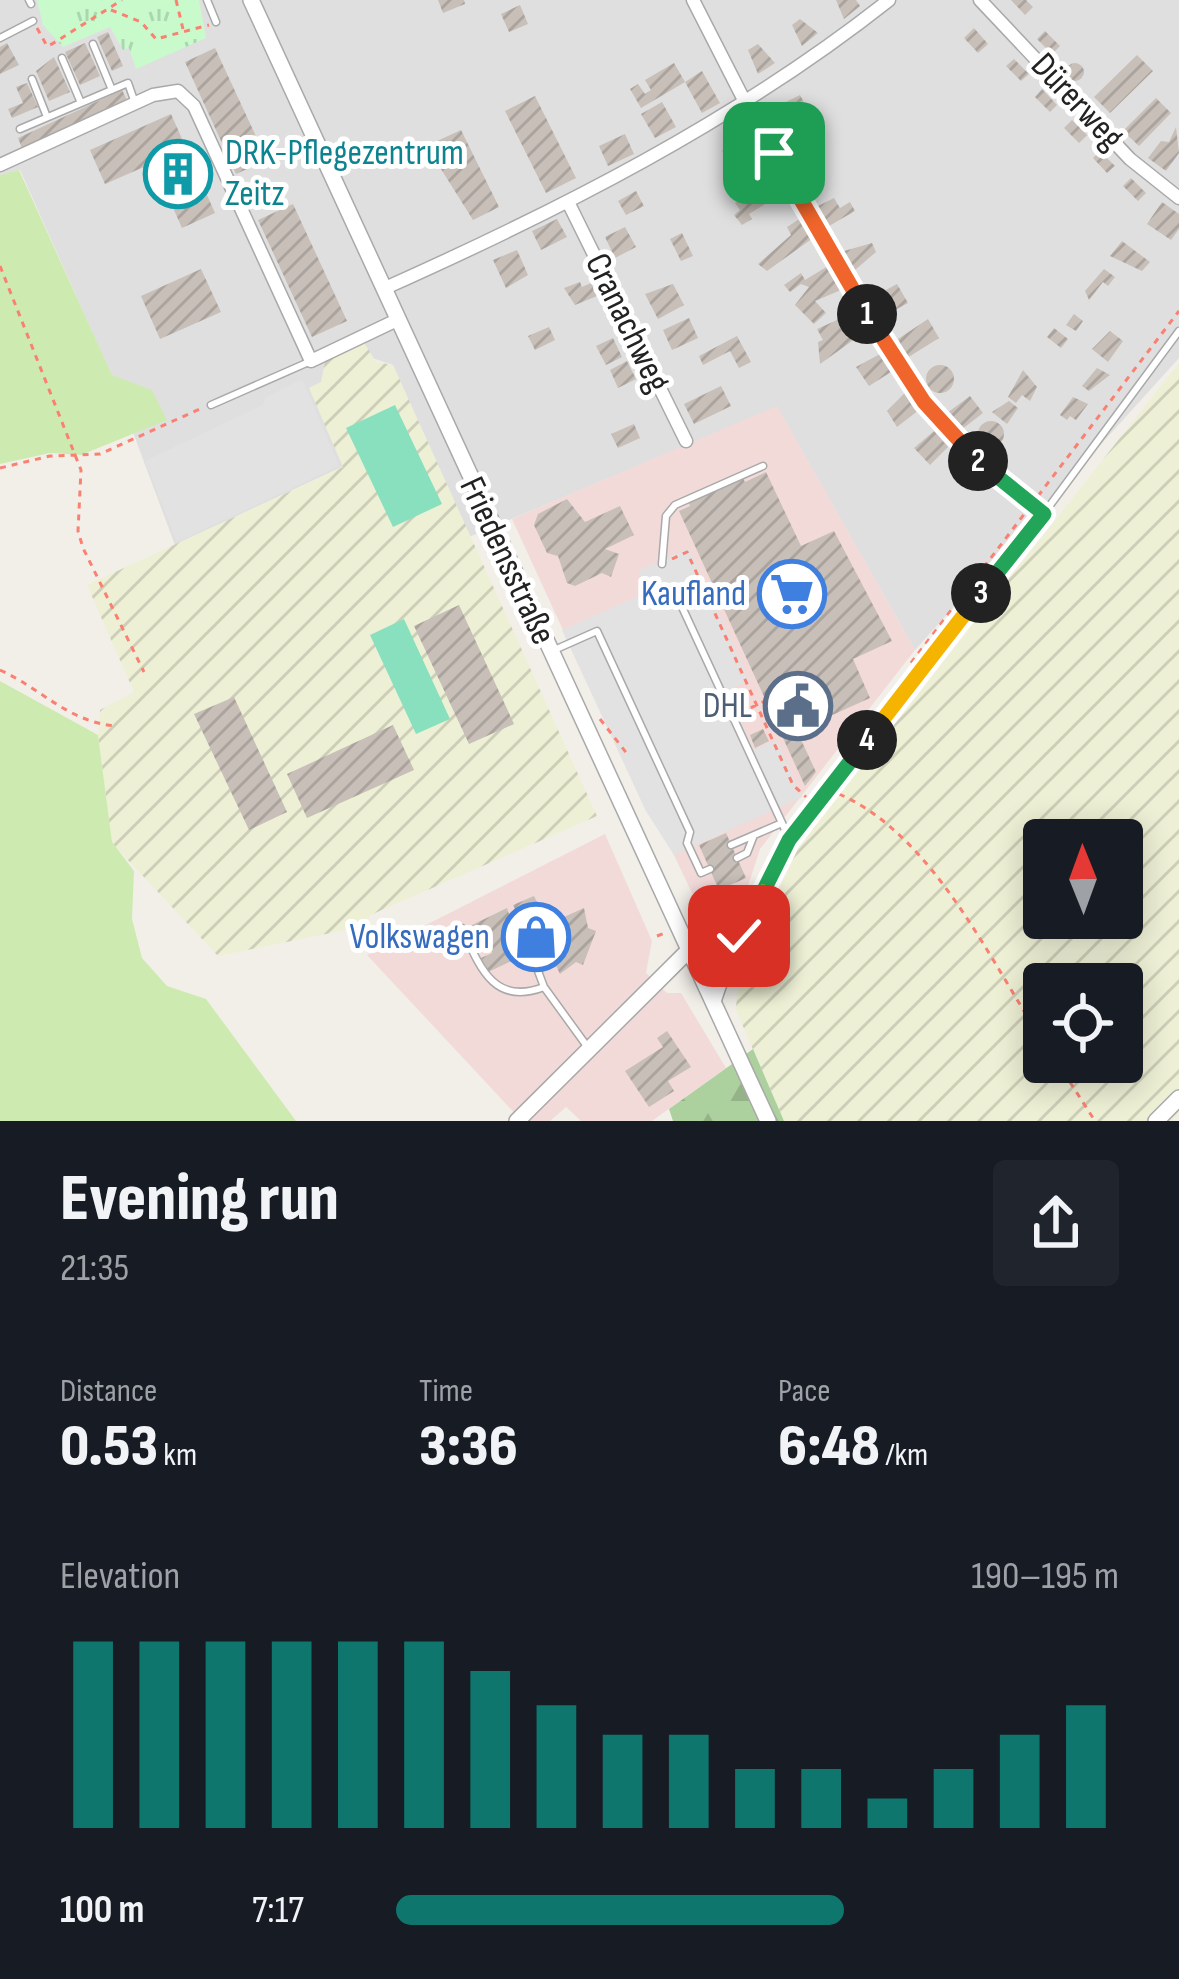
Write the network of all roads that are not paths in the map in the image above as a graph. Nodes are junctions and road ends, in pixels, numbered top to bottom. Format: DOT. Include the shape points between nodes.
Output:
graph roads {
  1 [pos="207,0"];
  2 [pos="251,0"];
  3 [pos="693,0"];
  4 [pos="889,0"];
  5 [pos="980,0"];
  6 [pos="33,21"];
  7 [pos="216,22"];
  8 [pos="0,38"];
  9 [pos="93,44"];
  10 [pos="62,58"];
  11 [pos="32,79"];
  12 [pos="112,90"];
  13 [pos="744,100"];
  14 [pos="80,103"];
  15 [pos="135,103"];
  16 [pos="47,117"];
  17 [pos="20,129"];
  18 [pos="0,165"];
  19 [pos="1179,198"];
  20 [pos="569,204"];
  21 [pos="383,290"];
  22 [pos="397,320"];
  23 [pos="1179,332"];
  24 [pos="310,361"];
  25 [pos="211,405"];
  26 [pos="686,441"];
  27 [pos="763,466"];
  28 [pos="1038,509"];
  29 [pos="662,564"];
  30 [pos="676,594"];
  31 [pos="947,638"];
  32 [pos="549,652"];
  33 [pos="782,823"];
  34 [pos="754,836"];
  35 [pos="789,840"];
  36 [pos="731,845"];
  37 [pos="704,857"];
  38 [pos="737,857"];
  39 [pos="695,861"];
  40 [pos="710,869"];
  41 [pos="741,923"];
  42 [pos="463,928"];
  43 [pos="731,944"];
  44 [pos="689,950"];
  45 [pos="532,955"];
  46 [pos="544,987"];
  47 [pos="714,1003"];
  48 [pos="591,1052"];
  49 [pos="1179,1098"];
  50 [pos="517,1121"];
  51 [pos="768,1121"];
  52 [pos="1156,1121"];
  1 -- 7 [label="lane"];
  2 -- 21 [label="street, Friedensstraße"];
  3 -- 13 [label="street"];
  4 -- 13 [label="street"];
  5 -- 19 [label="street, Dürerweg" via="1122,152"];
  6 -- 8 [label="lane"];
  9 -- 12 [label="lane"];
  10 -- 14 [label="lane"];
  11 -- 16 [label="lane"];
  12 -- 14 [label="lane"];
  12 -- 15 [label="lane" via="128,83"];
  13 -- 20 [label="street"];
  13 -- 28 [label="street" via="924,402 964,450"];
  14 -- 16 [label="lane"];
  15 -- 18 [label="street"];
  15 -- 24 [label="street" via="170,90 191,100"];
  16 -- 17 [label="lane"];
  20 -- 21 [label="street"];
  20 -- 26 [label="street, Cranachweg"];
  21 -- 22 [label="street, Friedensstraße"];
  22 -- 24 [label="street"];
  22 -- 32 [label="street, Friedensstraße"];
  23 -- 28 [label="lane"];
  24 -- 25 [label="lane"];
  27 -- 29 [label="lane" via="675,505 666,515"];
  30 -- 33 [label="lane"];
  31 -- 35 [label="street"];
  32 -- 39 [label="lane" via="597,631 690,832"];
  32 -- 44 [label="street, Friedensstraße"];
  33 -- 34 [label="lane"];
  33 -- 35 [label="lane"];
  34 -- 36 [label="lane"];
  34 -- 38 [label="lane"];
  35 -- 41 [label="street"];
  37 -- 39 [label="lane"];
  39 -- 40 [label="lane" via="700,874"];
  41 -- 43 [label="street"];
  41 -- 44 [label="street"];
  42 -- 46 [label="lane" via="496,988 517,994"];
  43 -- 44 [label="street" via="704,956"];
  43 -- 47 [label="street"];
  44 -- 47 [label="street, Friedensstraße"];
  44 -- 48 [label="street"];
  45 -- 46 [label="lane"];
  46 -- 48 [label="lane"];
  47 -- 51 [label="street, Friedensstraße"];
  48 -- 50 [label="street"];
  49 -- 52 [label="street"];
}
